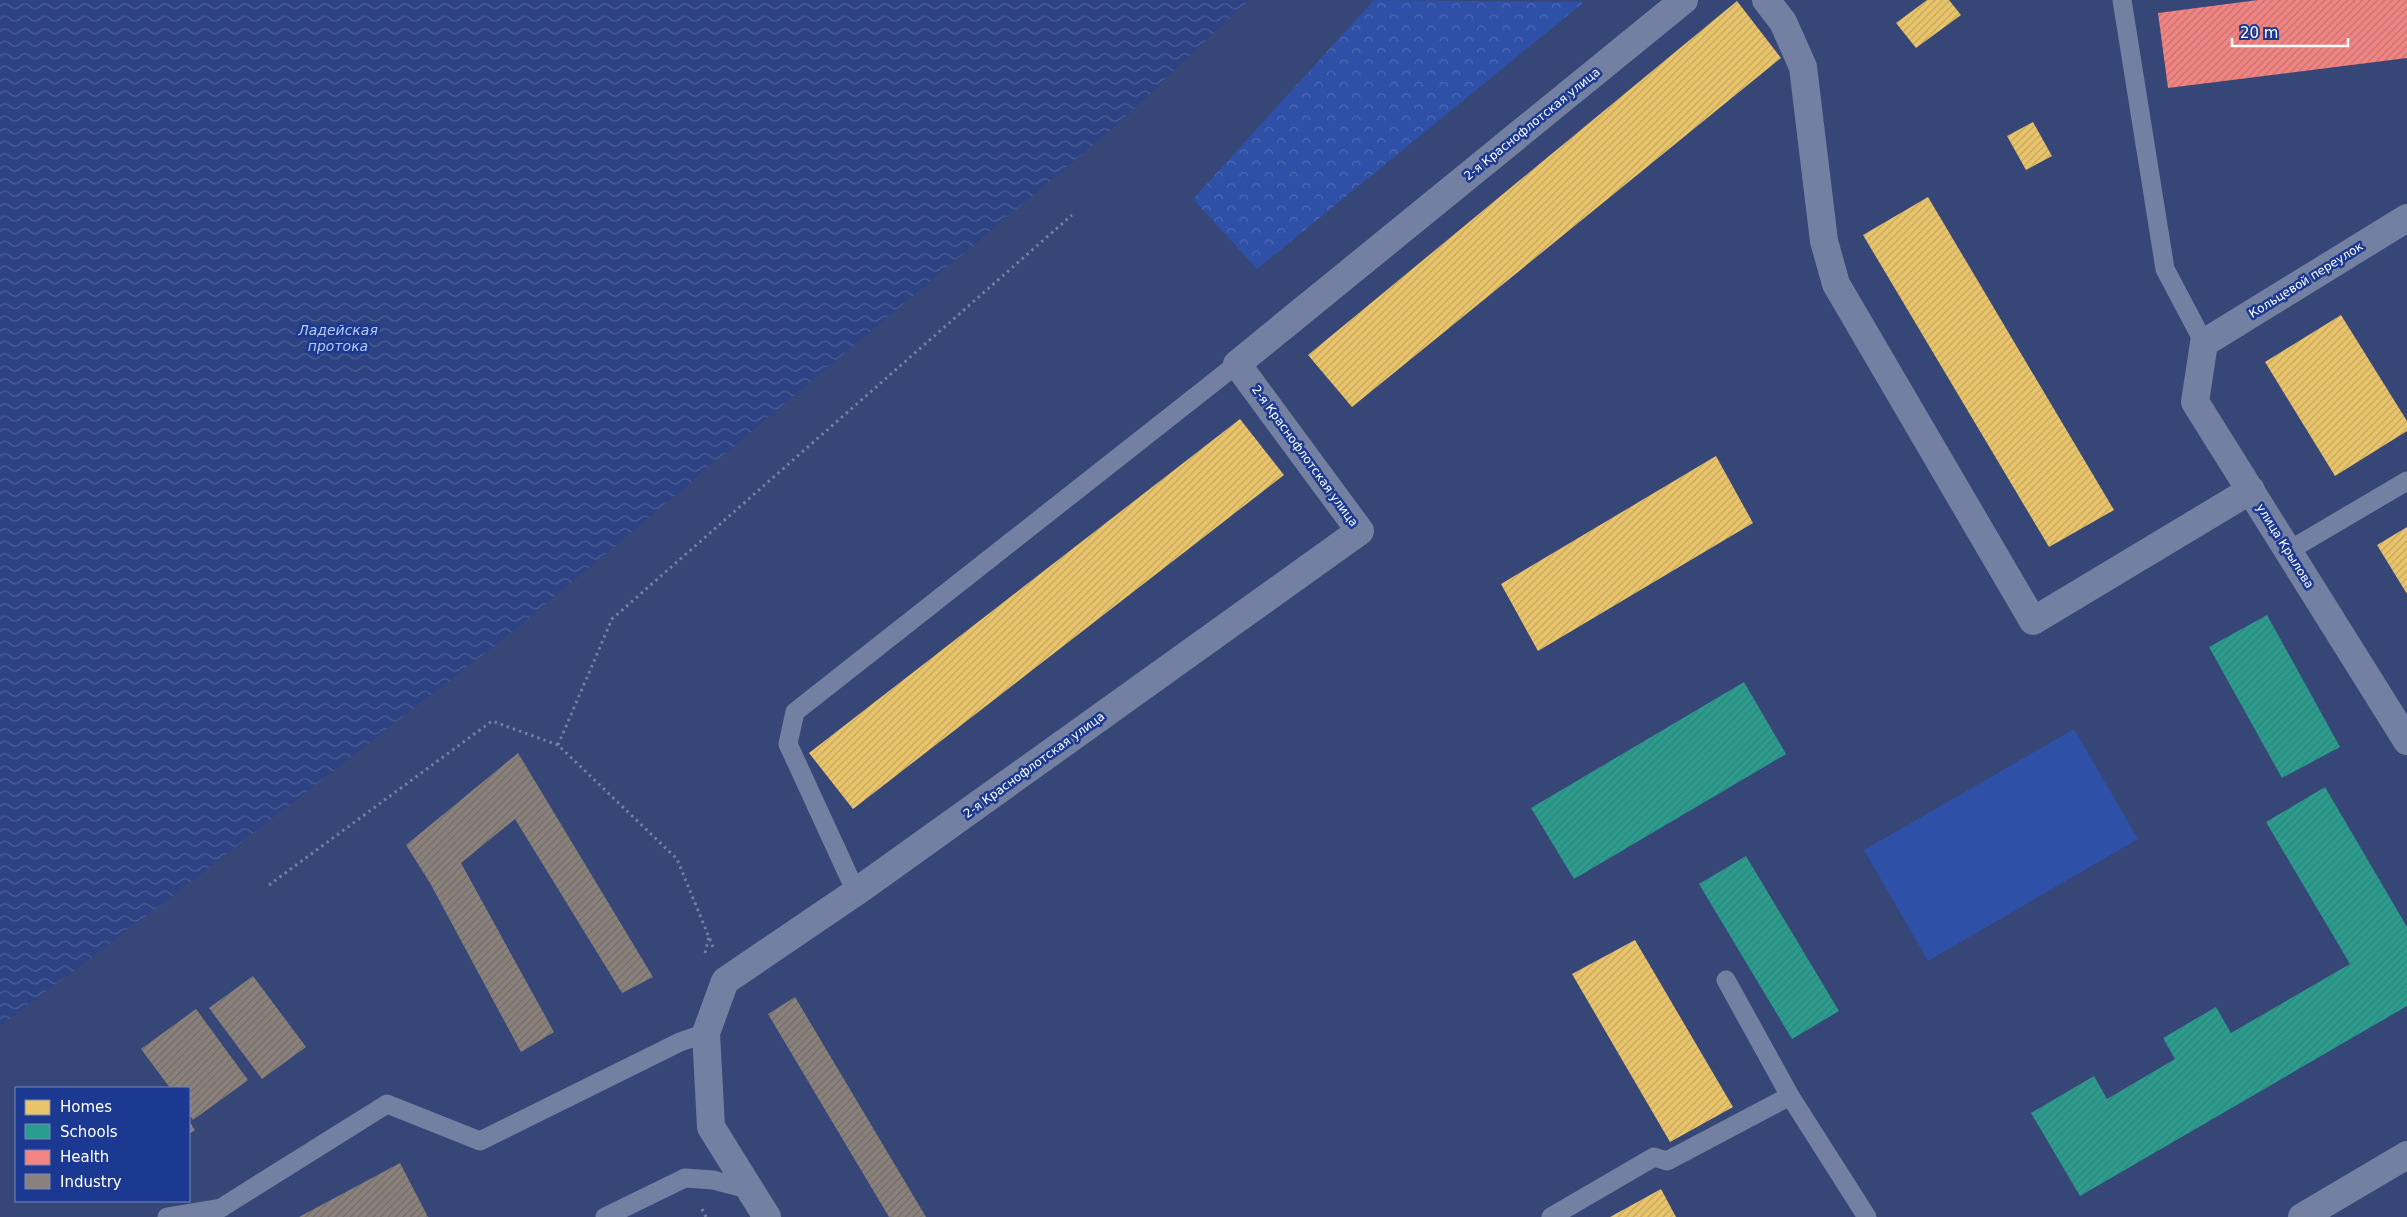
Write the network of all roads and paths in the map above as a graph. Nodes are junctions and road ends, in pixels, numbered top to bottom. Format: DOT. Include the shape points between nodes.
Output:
graph roads {
  1 [pos="1684,0"];
  2 [pos="1766,0"];
  3 [pos="2122,0"];
  4 [pos="1072,215"];
  5 [pos="2407,218"];
  6 [pos="2204,343"];
  7 [pos="1237,364"];
  8 [pos="2407,480"];
  9 [pos="2250,490"];
  10 [pos="2288,551"];
  11 [pos="2407,742"];
  12 [pos="558,745"];
  13 [pos="269,885"];
  14 [pos="856,892"];
  15 [pos="1726,980"];
  16 [pos="726,981"];
  17 [pos="706,1033"];
  18 [pos="1790,1096"];
  19 [pos="2407,1155"];
  20 [pos="752,1190"];
  21 [pos="167,1217"];
  22 [pos="605,1217"];
  23 [pos="767,1217"];
  24 [pos="1551,1217"];
  25 [pos="1867,1217"];
  26 [pos="2302,1217"];
  1 -- 7 [label="street, 2-я Краснофлотская улица"];
  2 -- 9 [label="street" via="1783,22 1803,67 1824,241 1836,284 2033,621"];
  3 -- 6 [label="lane" via="2165,270"];
  4 -- 12 [label="path" via="612,619"];
  5 -- 6 [label="street, Кольцевой переулок"];
  6 -- 9 [label="street, улица Крылова" via="2194,402"];
  7 -- 14 [label="lane" via="795,712 788,744"];
  7 -- 14 [label="street, 2-я Краснофлотская улица" via="1360,532"];
  8 -- 10 [label="lane"];
  9 -- 10 [label="street, улица Крылова"];
  10 -- 11 [label="street, улица Крылова"];
  12 -- 13 [label="path" via="492,721"];
  12 -- 16 [label="path" via="677,859"];
  14 -- 16 [label="street, 2-я Краснофлотская улица"];
  15 -- 18 [label="lane"];
  16 -- 17 [label="street"];
  17 -- 20 [label="street" via="711,1127"];
  17 -- 21 [label="lane" via="680,1042 480,1141 387,1104 221,1208"];
  18 -- 24 [label="lane" via="1667,1161 1654,1157"];
  18 -- 25 [label="lane"];
  19 -- 26 [label="street"];
  20 -- 22 [label="lane" via="713,1180 685,1178"];
  20 -- 23 [label="street"];
}
